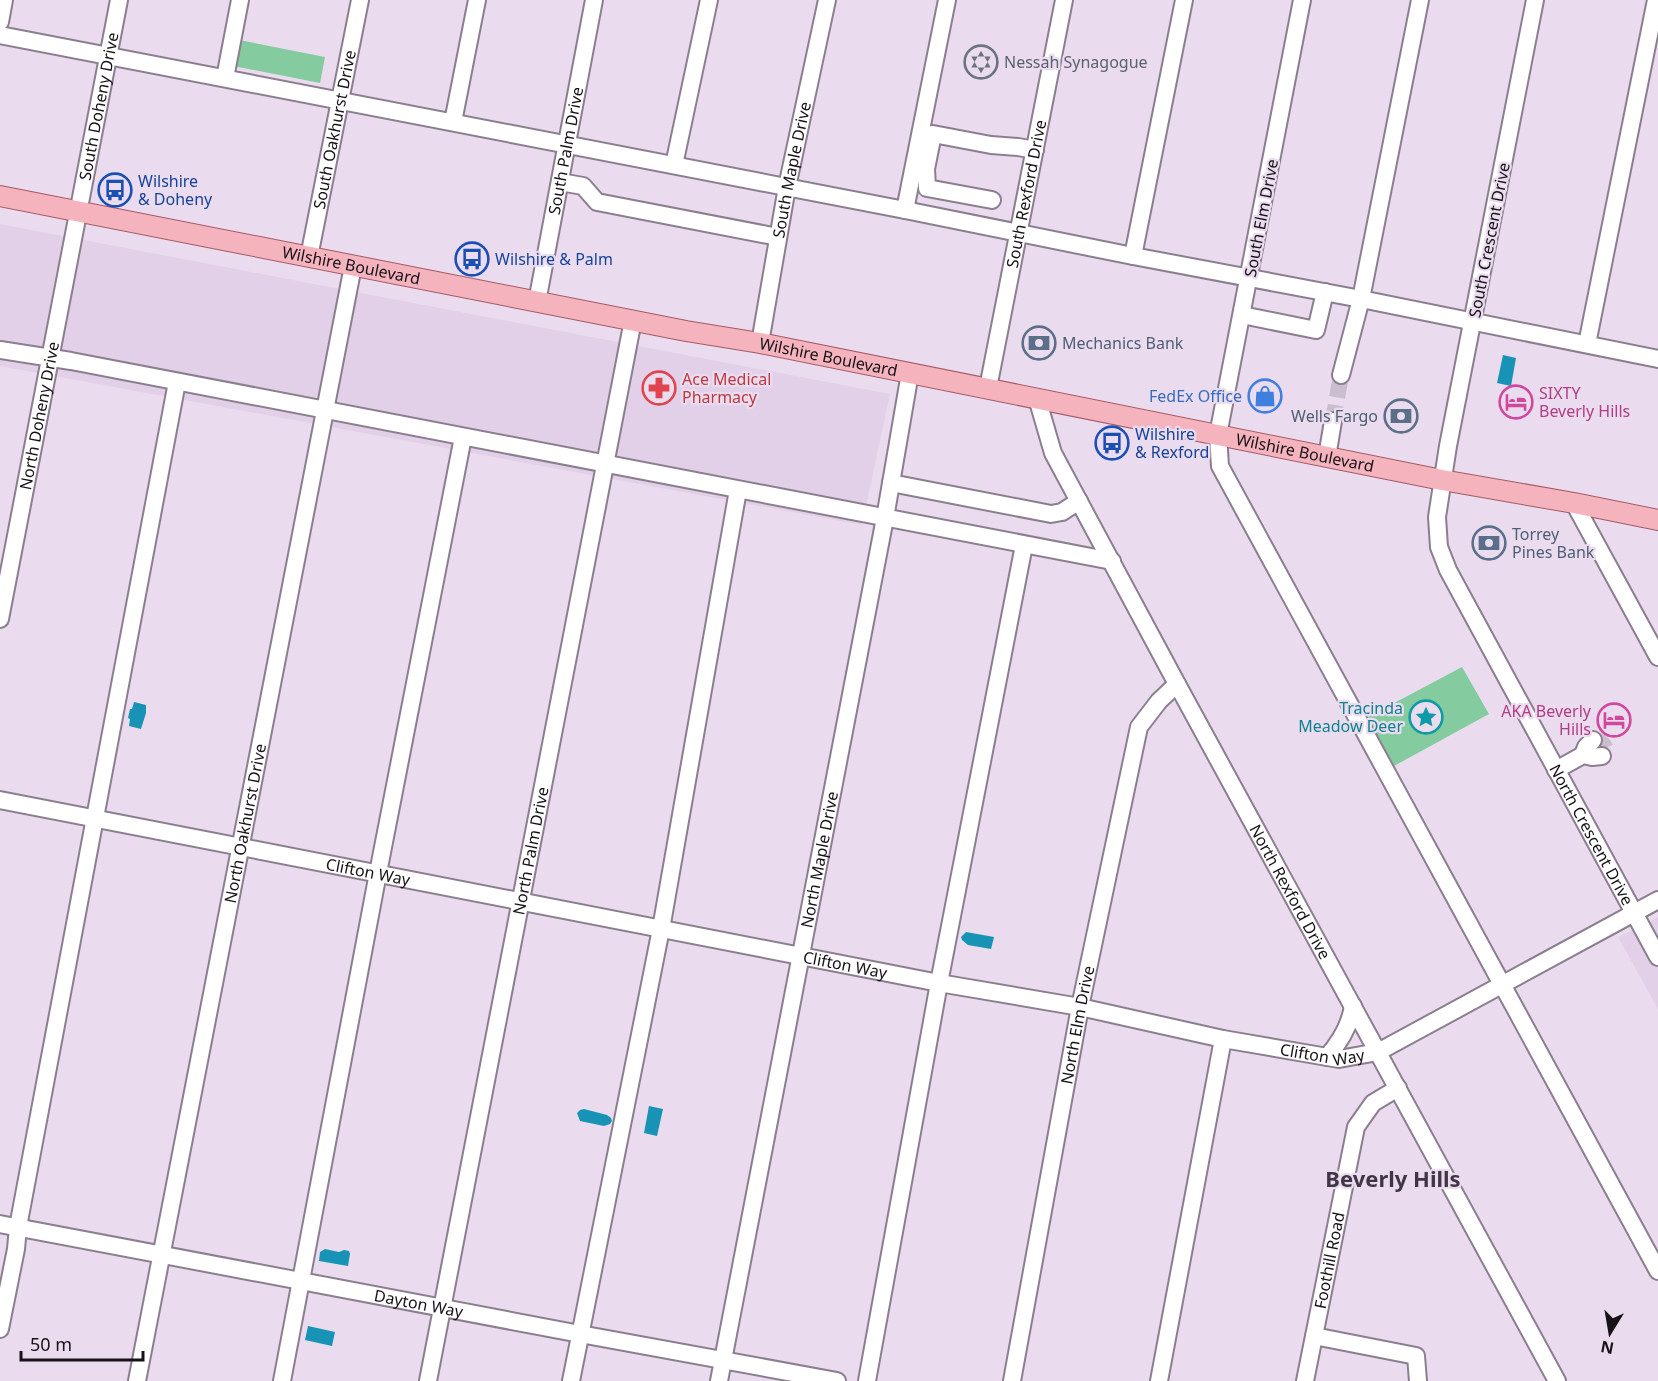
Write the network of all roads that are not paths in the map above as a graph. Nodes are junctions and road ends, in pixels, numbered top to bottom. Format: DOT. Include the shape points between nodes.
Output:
graph roads {
  1 [pos="4,0"];
  2 [pos="119,0"];
  3 [pos="240,0"];
  4 [pos="360,0"];
  5 [pos="477,0"];
  6 [pos="594,0"];
  7 [pos="709,0"];
  8 [pos="827,0"];
  9 [pos="947,0"];
  10 [pos="1064,0"];
  11 [pos="1184,0"];
  12 [pos="1302,0"];
  13 [pos="1420,0"];
  14 [pos="1535,0"];
  15 [pos="1656,0"];
  16 [pos="0,22"];
  17 [pos="0,35"];
  18 [pos="108,56"];
  19 [pos="225,78"];
  20 [pos="340,100"];
  21 [pos="453,122"];
  22 [pos="567,144"];
  23 [pos="1035,150"];
  24 [pos="674,165"];
  25 [pos="920,168"];
  26 [pos="560,182"];
  27 [pos="787,187"];
  28 [pos="0,196"];
  29 [pos="992,200"];
  30 [pos="905,210"];
  31 [pos="78,212"];
  32 [pos="1018,233"];
  33 [pos="778,237"];
  34 [pos="1133,256"];
  35 [pos="309,257"];
  36 [pos="353,266"];
  37 [pos="1249,278"];
  38 [pos="1325,292"];
  39 [pos="1361,299"];
  40 [pos="537,302"];
  41 [pos="1242,315"];
  42 [pos="633,320"];
  43 [pos="1473,321"];
  44 [pos="760,343"];
  45 [pos="1587,344"];
  46 [pos="0,350"];
  47 [pos="50,358"];
  48 [pos="1658,359"];
  49 [pos="910,373"];
  50 [pos="1341,375"];
  51 [pos="177,382"];
  52 [pos="988,388"];
  53 [pos="1037,398"];
  54 [pos="325,410"];
  55 [pos="1333,421"];
  56 [pos="1218,435"];
  57 [pos="463,437"];
  58 [pos="1327,457"];
  59 [pos="605,464"];
  60 [pos="1442,480"];
  61 [pos="891,483"];
  62 [pos="738,490"];
  63 [pos="1079,501"];
  64 [pos="1574,503"];
  65 [pos="885,518"];
  66 [pos="1658,520"];
  67 [pos="1024,544"];
  68 [pos="1112,561"];
  69 [pos="0,619"];
  70 [pos="1658,657"];
  71 [pos="1177,684"];
  72 [pos="1593,740"];
  73 [pos="1583,755"];
  74 [pos="1602,756"];
  75 [pos="1556,770"];
  76 [pos="0,800"];
  77 [pos="96,818"];
  78 [pos="240,847"];
  79 [pos="378,873"];
  80 [pos="1658,900"];
  81 [pos="520,901"];
  82 [pos="1634,913"];
  83 [pos="661,929"];
  84 [pos="802,955"];
  85 [pos="1658,957"];
  86 [pos="939,983"];
  87 [pos="1502,984"];
  88 [pos="1353,1006"];
  89 [pos="1080,1007"];
  90 [pos="1223,1039"];
  91 [pos="1378,1052"];
  92 [pos="1327,1057"];
  93 [pos="1398,1088"];
  94 [pos="0,1224"];
  95 [pos="18,1227"];
  96 [pos="161,1254"];
  97 [pos="1658,1271"];
  98 [pos="302,1281"];
  99 [pos="442,1308"];
  100 [pos="0,1329"];
  101 [pos="580,1334"];
  102 [pos="1314,1336"];
  103 [pos="723,1360"];
  104 [pos="137,1381"];
  105 [pos="282,1381"];
  106 [pos="428,1381"];
  107 [pos="571,1381"];
  108 [pos="719,1381"];
  109 [pos="837,1381"];
  110 [pos="867,1381"];
  111 [pos="1012,1381"];
  112 [pos="1159,1381"];
  113 [pos="1305,1381"];
  114 [pos="1418,1381"];
  115 [pos="1557,1381"];
  1 -- 16 [label="street"];
  2 -- 18 [label="street, South Doheny Drive"];
  3 -- 19 [label="street"];
  4 -- 20 [label="street, South Oakhurst Drive"];
  5 -- 21 [label="street"];
  6 -- 22 [label="street, South Palm Drive"];
  7 -- 24 [label="street"];
  8 -- 27 [label="street, South Maple Drive"];
  9 -- 25 [label="street"];
  10 -- 23 [label="street, South Rexford Drive"];
  11 -- 34 [label="street"];
  12 -- 37 [label="street, South Elm Drive"];
  13 -- 39 [label="street"];
  14 -- 43 [label="street, South Crescent Drive"];
  15 -- 45 [label="street"];
  17 -- 18 [label="street"];
  18 -- 19 [label="street"];
  18 -- 31 [label="street, South Doheny Drive"];
  19 -- 20 [label="street"];
  20 -- 21 [label="street"];
  20 -- 35 [label="street, South Oakhurst Drive"];
  21 -- 22 [label="street"];
  22 -- 24 [label="street"];
  22 -- 26 [label="street, South Palm Drive"];
  23 -- 25 [label="street" via="933,134"];
  23 -- 32 [label="street, South Rexford Drive"];
  24 -- 27 [label="street"];
  25 -- 29 [label="street" via="927,188"];
  25 -- 30 [label="street"];
  26 -- 33 [label="street" via="583,186 597,202"];
  26 -- 40 [label="street, South Palm Drive"];
  27 -- 30 [label="street"];
  27 -- 33 [label="street, South Maple Drive"];
  28 -- 31 [label="main road, Wilshire Boulevard"];
  30 -- 32 [label="street"];
  31 -- 35 [label="main road, Wilshire Boulevard"];
  31 -- 47 [label="street, North Doheny Drive"];
  32 -- 34 [label="street"];
  32 -- 52 [label="street, South Rexford Drive"];
  33 -- 44 [label="street, South Maple Drive"];
  34 -- 37 [label="street"];
  35 -- 36 [label="main road, Wilshire Boulevard"];
  36 -- 40 [label="main road, Wilshire Boulevard"];
  36 -- 54 [label="street, North Oakhurst Drive"];
  37 -- 38 [label="street"];
  37 -- 41 [label="street, South Elm Drive"];
  38 -- 39 [label="street"];
  38 -- 41 [label="street" via="1316,330"];
  39 -- 43 [label="street"];
  39 -- 50 [label="street"];
  40 -- 42 [label="main road, Wilshire Boulevard"];
  41 -- 56 [label="street, South Elm Drive"];
  42 -- 44 [label="main road, Wilshire Boulevard"];
  42 -- 59 [label="street, North Palm Drive"];
  43 -- 45 [label="street"];
  43 -- 60 [label="street, South Crescent Drive"];
  44 -- 49 [label="main road, Wilshire Boulevard"];
  45 -- 48 [label="street"];
  46 -- 47 [label="street"];
  47 -- 51 [label="street"];
  47 -- 69 [label="street, North Doheny Drive"];
  49 -- 52 [label="main road, Wilshire Boulevard"];
  49 -- 61 [label="street, North Maple Drive"];
  51 -- 54 [label="street"];
  51 -- 77 [label="street"];
  52 -- 53 [label="main road, Wilshire Boulevard"];
  53 -- 56 [label="main road, Wilshire Boulevard"];
  53 -- 63 [label="street, North Rexford Drive" via="1053,453"];
  54 -- 57 [label="street"];
  54 -- 78 [label="street, North Oakhurst Drive"];
  55 -- 58 [label="street"];
  56 -- 58 [label="main road, Wilshire Boulevard"];
  56 -- 87 [label="street, South Elm Drive" via="1220,466"];
  57 -- 59 [label="street"];
  57 -- 79 [label="street"];
  58 -- 60 [label="main road, Wilshire Boulevard"];
  59 -- 62 [label="street"];
  59 -- 81 [label="street, North Palm Drive"];
  60 -- 64 [label="main road, Wilshire Boulevard"];
  60 -- 75 [label="street, North Crescent Drive" via="1437,517 1439,547 1448,570"];
  61 -- 63 [label="street" via="1051,514"];
  61 -- 65 [label="street, North Maple Drive"];
  62 -- 65 [label="street"];
  62 -- 83 [label="street"];
  63 -- 68 [label="street, North Rexford Drive"];
  64 -- 66 [label="main road, Wilshire Boulevard"];
  64 -- 70 [label="street"];
  65 -- 67 [label="street"];
  65 -- 84 [label="street, North Maple Drive"];
  67 -- 68 [label="street"];
  67 -- 86 [label="street"];
  68 -- 71 [label="street, North Rexford Drive"];
  71 -- 88 [label="street, North Rexford Drive"];
  71 -- 89 [label="street, North Elm Drive" via="1139,728"];
  72 -- 73 [label="street"];
  73 -- 74 [label="street"];
  73 -- 75 [label="street"];
  75 -- 82 [label="street, North Crescent Drive"];
  76 -- 77 [label="street, Clifton Way"];
  77 -- 78 [label="street, Clifton Way"];
  77 -- 95 [label="street"];
  78 -- 79 [label="street, Clifton Way"];
  78 -- 96 [label="street, North Oakhurst Drive"];
  79 -- 81 [label="street, Clifton Way"];
  79 -- 98 [label="street"];
  80 -- 82 [label="street, Clifton Way"];
  81 -- 83 [label="street, Clifton Way"];
  81 -- 99 [label="street, North Palm Drive"];
  82 -- 85 [label="street, North Crescent Drive"];
  82 -- 87 [label="street, Clifton Way"];
  83 -- 84 [label="street, Clifton Way"];
  83 -- 101 [label="street"];
  84 -- 86 [label="street, Clifton Way"];
  84 -- 103 [label="street, North Maple Drive"];
  86 -- 89 [label="street, Clifton Way"];
  86 -- 110 [label="street"];
  87 -- 91 [label="street, Clifton Way"];
  87 -- 97 [label="street, South Elm Drive"];
  88 -- 91 [label="street, North Rexford Drive"];
  88 -- 92 [label="street" via="1343,1035"];
  89 -- 90 [label="street, Clifton Way"];
  89 -- 111 [label="street, North Elm Drive"];
  90 -- 92 [label="street, Clifton Way"];
  90 -- 112 [label="street"];
  91 -- 92 [label="street, Clifton Way" via="1339,1059"];
  91 -- 93 [label="street, North Rexford Drive"];
  93 -- 102 [label="street, Foothill Road" via="1373,1103 1356,1127"];
  93 -- 115 [label="street, North Rexford Drive"];
  94 -- 95 [label="street, Dayton Way"];
  95 -- 96 [label="street, Dayton Way"];
  95 -- 100 [label="street"];
  96 -- 98 [label="street, Dayton Way"];
  96 -- 104 [label="street, North Oakhurst Drive"];
  98 -- 99 [label="street, Dayton Way"];
  98 -- 105 [label="street"];
  99 -- 101 [label="street, Dayton Way"];
  99 -- 106 [label="street, North Palm Drive"];
  101 -- 103 [label="street, Dayton Way"];
  101 -- 107 [label="street"];
  102 -- 113 [label="street, Foothill Road"];
  102 -- 114 [label="street" via="1416,1356"];
  103 -- 108 [label="street, North Maple Drive"];
  103 -- 109 [label="street, Dayton Way"];
}
